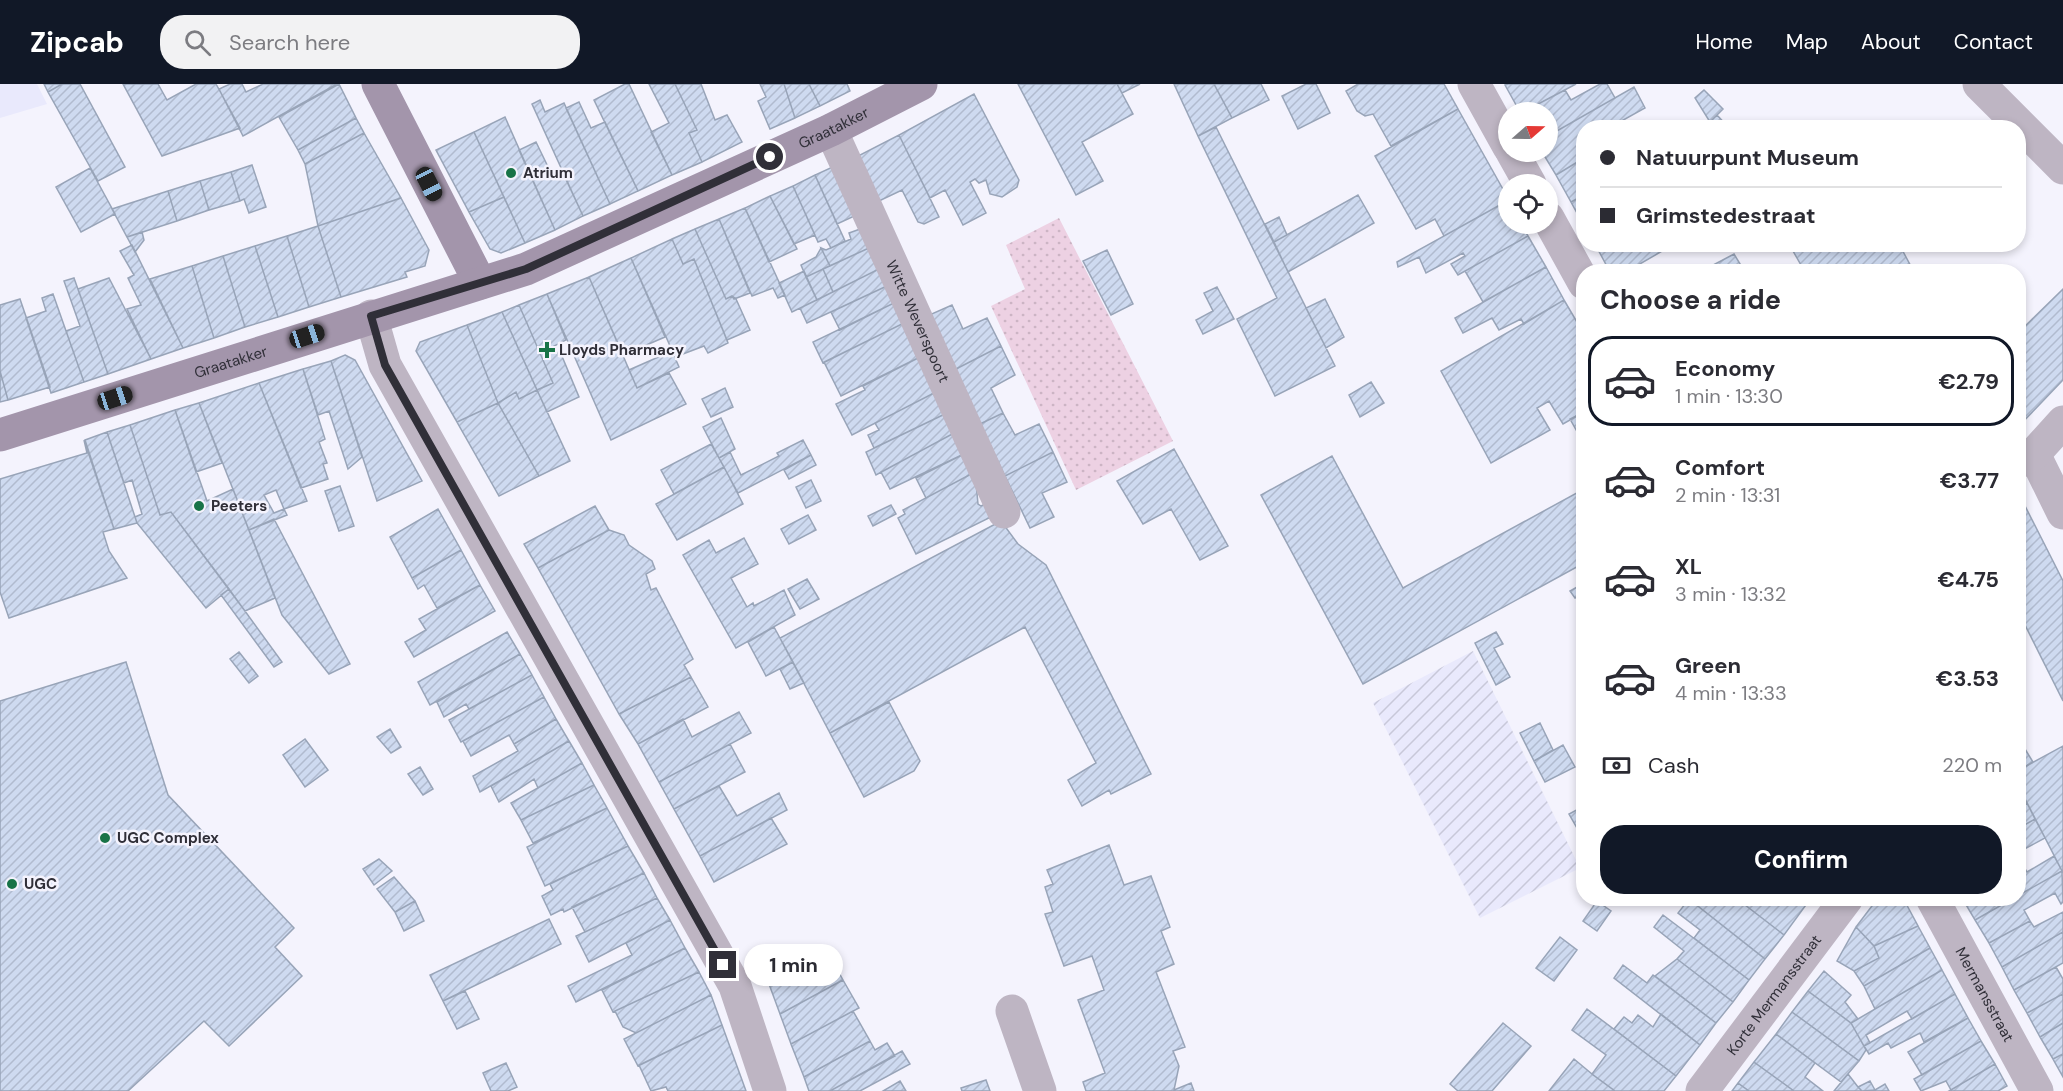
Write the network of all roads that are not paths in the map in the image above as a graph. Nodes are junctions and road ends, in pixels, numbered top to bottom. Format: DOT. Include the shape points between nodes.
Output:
graph roads {
  1 [pos="378,84"];
  2 [pos="921,84"];
  3 [pos="1474,84"];
  4 [pos="1979,84"];
  5 [pos="2015,120"];
  6 [pos="1498,127"];
  7 [pos="831,130"];
  8 [pos="2026,131"];
  9 [pos="2063,168"];
  10 [pos="1557,234"];
  11 [pos="1576,269"];
  12 [pos="480,283"];
  13 [pos="371,316"];
  14 [pos="2063,422"];
  15 [pos="0,435"];
  16 [pos="2026,458"];
  17 [pos="1004,512"];
  18 [pos="2063,513"];
  19 [pos="1841,906"];
  20 [pos="1936,906"];
  21 [pos="1012,1011"];
  22 [pos="770,1091"];
  23 [pos="1040,1091"];
  24 [pos="1701,1091"];
  25 [pos="2037,1091"];
  1 -- 12 [label="street"];
  2 -- 7 [label="street, Graatakker"];
  3 -- 6 [label="street"];
  4 -- 5 [label="street"];
  7 -- 12 [label="street, Graatakker" via="526,269"];
  7 -- 17 [label="street, Witte Weverspoort"];
  8 -- 9 [label="street"];
  10 -- 11 [label="street"];
  12 -- 13 [label="street, Graatakker"];
  13 -- 15 [label="street, Graatakker"];
  13 -- 22 [label="street" via="385,365 735,986"];
  14 -- 16 [label="street"];
  16 -- 18 [label="street"];
  19 -- 24 [label="street, Korte Mermansstraat"];
  20 -- 25 [label="street, Mermansstraat"];
  21 -- 23 [label="street"];
}
